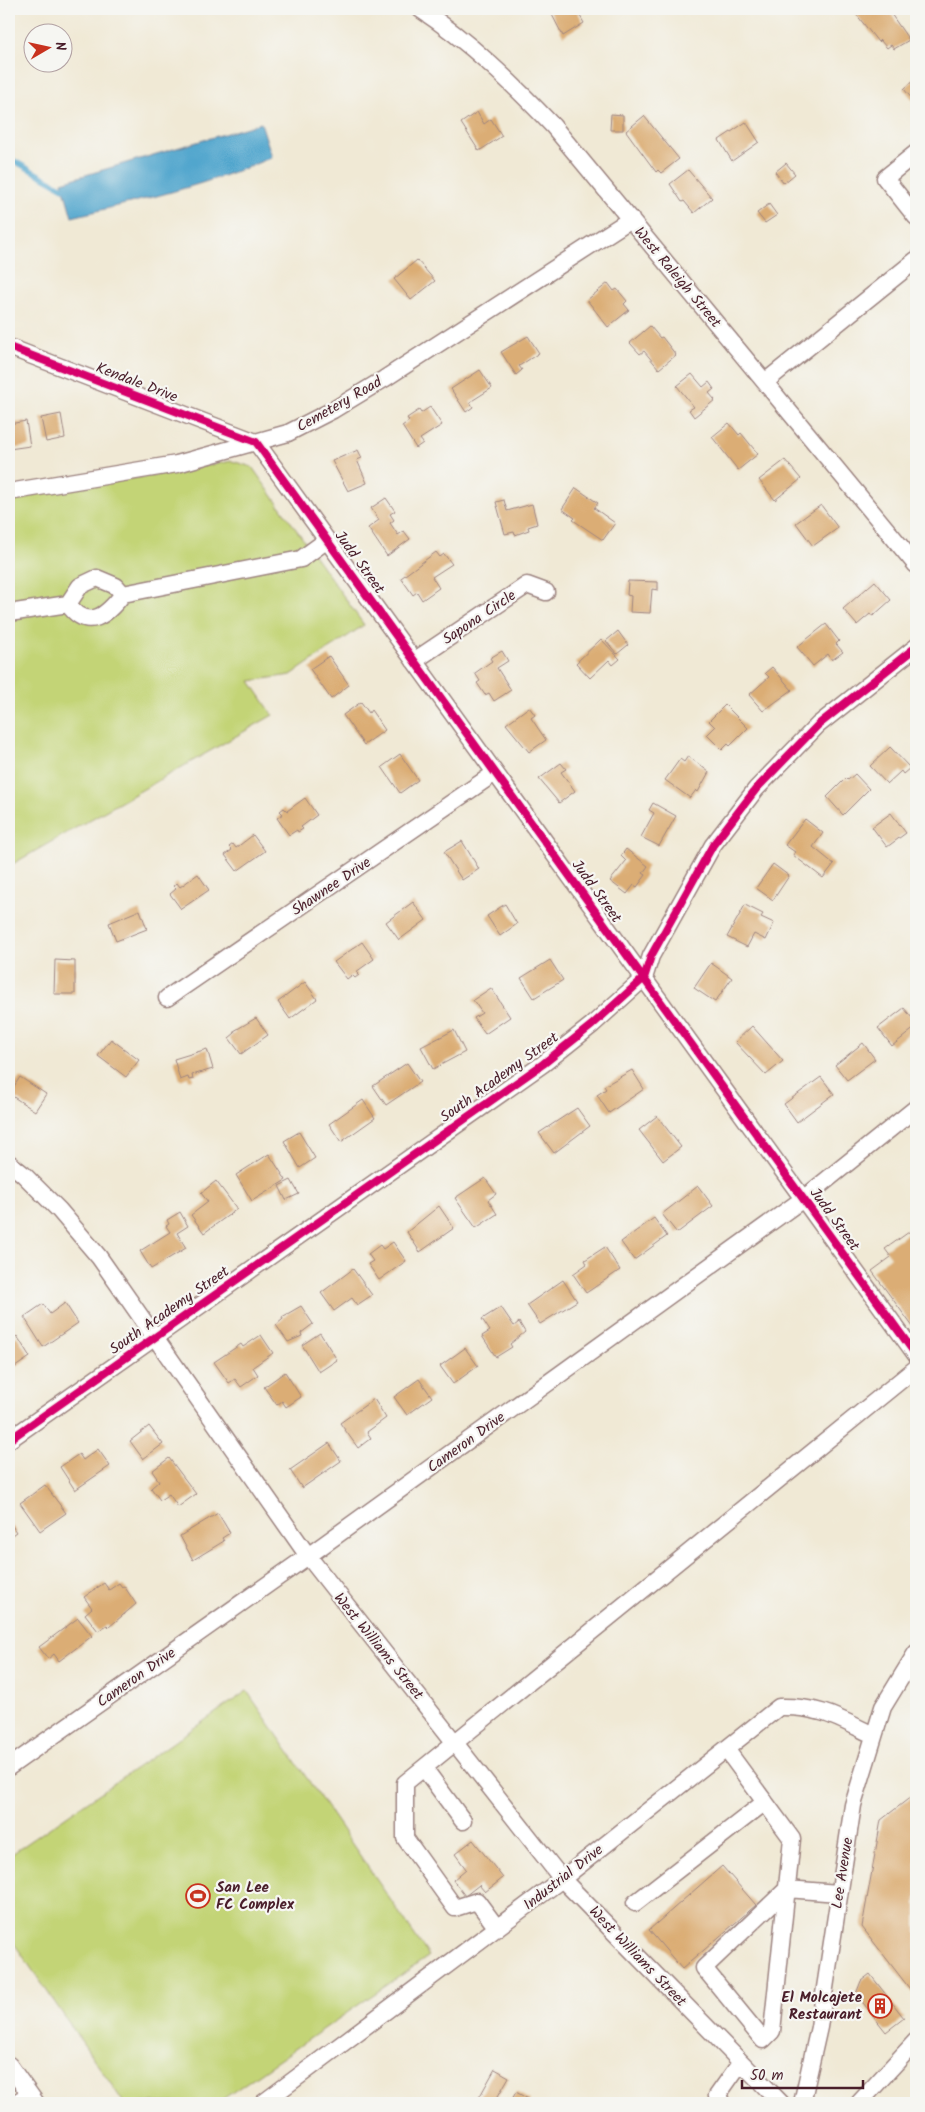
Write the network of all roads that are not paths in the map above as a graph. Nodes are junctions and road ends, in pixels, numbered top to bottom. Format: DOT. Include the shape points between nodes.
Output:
graph roads {
  1 [pos="420,9"];
  2 [pos="916,153"];
  3 [pos="916,217"];
  4 [pos="630,219"];
  5 [pos="916,260"];
  6 [pos="9,347"];
  7 [pos="765,382"];
  8 [pos="256,442"];
  9 [pos="9,492"];
  10 [pos="327,540"];
  11 [pos="916,565"];
  12 [pos="546,592"];
  13 [pos="123,594"];
  14 [pos="68,604"];
  15 [pos="9,613"];
  16 [pos="916,647"];
  17 [pos="414,661"];
  18 [pos="495,773"];
  19 [pos="644,978"];
  20 [pos="167,998"];
  21 [pos="916,1108"];
  22 [pos="9,1163"];
  23 [pos="803,1199"];
  24 [pos="156,1335"];
  25 [pos="916,1355"];
  26 [pos="916,1368"];
  27 [pos="9,1440"];
  28 [pos="308,1556"];
  29 [pos="916,1654"];
  30 [pos="873,1735"];
  31 [pos="456,1742"];
  32 [pos="726,1749"];
  33 [pos="9,1767"];
  34 [pos="424,1768"];
  35 [pos="765,1802"];
  36 [pos="463,1821"];
  37 [pos="562,1879"];
  38 [pos="787,1889"];
  39 [pos="838,1893"];
  40 [pos="635,1903"];
  41 [pos="497,1928"];
  42 [pos="916,2041"];
  43 [pos="741,2062"];
  44 [pos="9,2065"];
  45 [pos="33,2099"];
  46 [pos="15,2103"];
  47 [pos="262,2103"];
  48 [pos="722,2103"];
  49 [pos="781,2103"];
  50 [pos="802,2103"];
  51 [pos="859,2103"];
  1 -- 4 [label="street, West Raleigh Street" via="503,74 553,126"];
  2 -- 3 [label="street" via="885,178"];
  4 -- 7 [label="street, West Raleigh Street"];
  4 -- 8 [label="street, Cemetery Road" via="332,410 288,433"];
  5 -- 7 [label="street"];
  6 -- 8 [label="street, Kendale Drive"];
  7 -- 11 [label="street, West Raleigh Street"];
  8 -- 9 [label="street, Cemetery Road" via="177,464"];
  8 -- 10 [label="street, Judd Street"];
  10 -- 13 [label="street" via="301,559"];
  10 -- 17 [label="street, Judd Street"];
  12 -- 17 [label="street, Sapona Circle" via="526,585"];
  13 -- 14 [label="street" via="103,616 93,619 75,614"];
  13 -- 14 [label="street" via="116,586 97,578 80,586"];
  14 -- 15 [label="street"];
  16 -- 19 [label="street" via="818,725 756,789 713,845 650,956"];
  17 -- 18 [label="street, Judd Street"];
  18 -- 19 [label="street, Judd Street"];
  18 -- 20 [label="street, Shawnee Drive"];
  19 -- 23 [label="street, Judd Street"];
  19 -- 24 [label="street, South Academy Street" via="543,1064"];
  21 -- 23 [label="street, Cameron Drive"];
  22 -- 24 [label="street, West Williams Street" via="59,1210 88,1243"];
  23 -- 25 [label="street, Judd Street"];
  23 -- 28 [label="street, Cameron Drive"];
  24 -- 27 [label="street, South Academy Street"];
  24 -- 28 [label="street, West Williams Street"];
  26 -- 31 [label="street"];
  28 -- 31 [label="street, West Williams Street"];
  28 -- 33 [label="street, Cameron Drive"];
  29 -- 30 [label="street, Lee Avenue" via="883,1707"];
  30 -- 32 [label="street, Industrial Drive" via="824,1711 801,1706 779,1707"];
  30 -- 39 [label="street, Lee Avenue" via="853,1805"];
  31 -- 34 [label="street"];
  31 -- 37 [label="street, West Williams Street"];
  32 -- 35 [label="street"];
  32 -- 37 [label="street, Industrial Drive"];
  34 -- 36 [label="street"];
  34 -- 41 [label="street" via="405,1782 405,1838 456,1908 477,1901"];
  35 -- 38 [label="street" via="792,1840"];
  35 -- 40 [label="street"];
  37 -- 41 [label="street, Industrial Drive"];
  37 -- 43 [label="street, West Williams Street"];
  38 -- 38 [label="street" via="772,2031 763,2040 704,1968"];
  38 -- 39 [label="street"];
  39 -- 50 [label="street, Lee Avenue" via="819,2027"];
  41 -- 47 [label="street, Industrial Drive"];
  42 -- 51 [label="street"];
  43 -- 48 [label="street" via="717,2096"];
  43 -- 49 [label="street, West Williams Street"];
  44 -- 45 [label="street"];
  45 -- 46 [label="street"];
}
